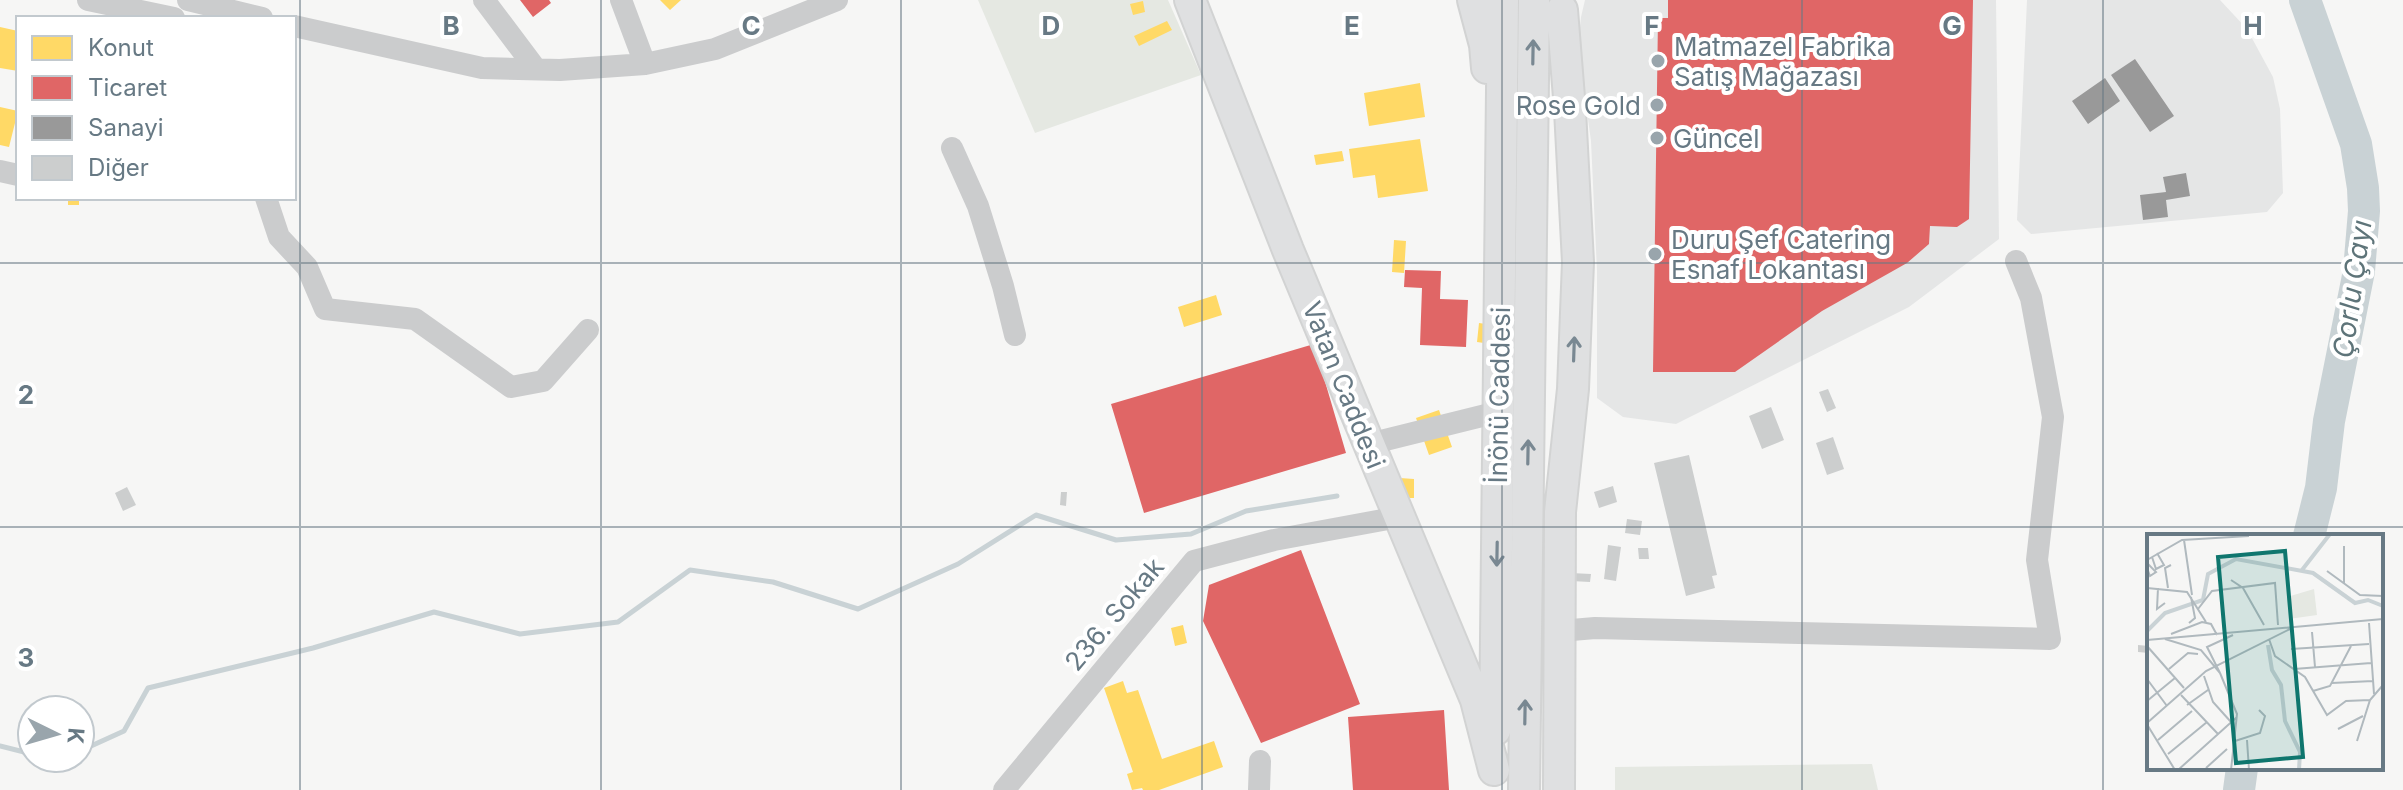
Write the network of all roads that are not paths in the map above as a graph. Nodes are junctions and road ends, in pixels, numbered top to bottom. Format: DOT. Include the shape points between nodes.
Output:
graph roads {
  1 [pos="88,0"];
  2 [pos="188,0"];
  3 [pos="484,0"];
  4 [pos="621,0"];
  5 [pos="1190,0"];
  6 [pos="1473,0"];
  7 [pos="1503,0"];
  8 [pos="828,2"];
  9 [pos="1554,3"];
  10 [pos="164,16"];
  11 [pos="251,16"];
  12 [pos="296,26"];
  13 [pos="645,64"];
  14 [pos="536,69"];
  15 [pos="952,148"];
  16 [pos="267,200"];
  17 [pos="2016,261"];
  18 [pos="1500,267"];
  19 [pos="588,330"];
  20 [pos="1015,335"];
  21 [pos="1498,412"];
  22 [pos="1369,444"];
  23 [pos="1399,517"];
  24 [pos="1560,631"];
  25 [pos="1028,761"];
  26 [pos="1260,761"];
  27 [pos="1494,780"];
  28 [pos="1004,790"];
  29 [pos="1027,790"];
  30 [pos="1259,790"];
  31 [pos="1524,790"];
  32 [pos="1559,790"];
  1 -- 10 [label="street"];
  2 -- 11 [label="street"];
  3 -- 14 [label="street"];
  4 -- 13 [label="street"];
  5 -- 22 [label="main road, Vatan Caddesi"];
  6 -- 18 [label="main road" via="1485,45"];
  7 -- 18 [label="main road, İnönü Caddesi"];
  8 -- 13 [label="street" via="715,49"];
  24 -- 9 [label="main road, one-way" via="1560,512 1573,389 1578,262 1570,110"];
  31 -- 9 [label="main road, one-way" via="1530,267"];
  12 -- 14 [label="street" via="482,68"];
  13 -- 14 [label="street"];
  15 -- 20 [label="street" via="978,206"];
  16 -- 19 [label="street" via="279,237 307,267 325,309 415,319 511,387 543,381"];
  17 -- 24 [label="street" via="2031,298 2053,417 2037,560 2050,639"];
  18 -- 21 [label="main road, İnönü Caddesi"];
  21 -- 22 [label="street"];
  21 -- 27 [label="main road, İnönü Caddesi, one-way"];
  22 -- 23 [label="main road, Vatan Caddesi"];
  23 -- 25 [label="street, 236. Sokak" via="1194,561"];
  23 -- 27 [label="main road, Vatan Caddesi" via="1476,700"];
  24 -- 32 [label="main road"];
  25 -- 28 [label="street, 236. Sokak"];
  25 -- 29 [label="street"];
  26 -- 30 [label="street"];
}
